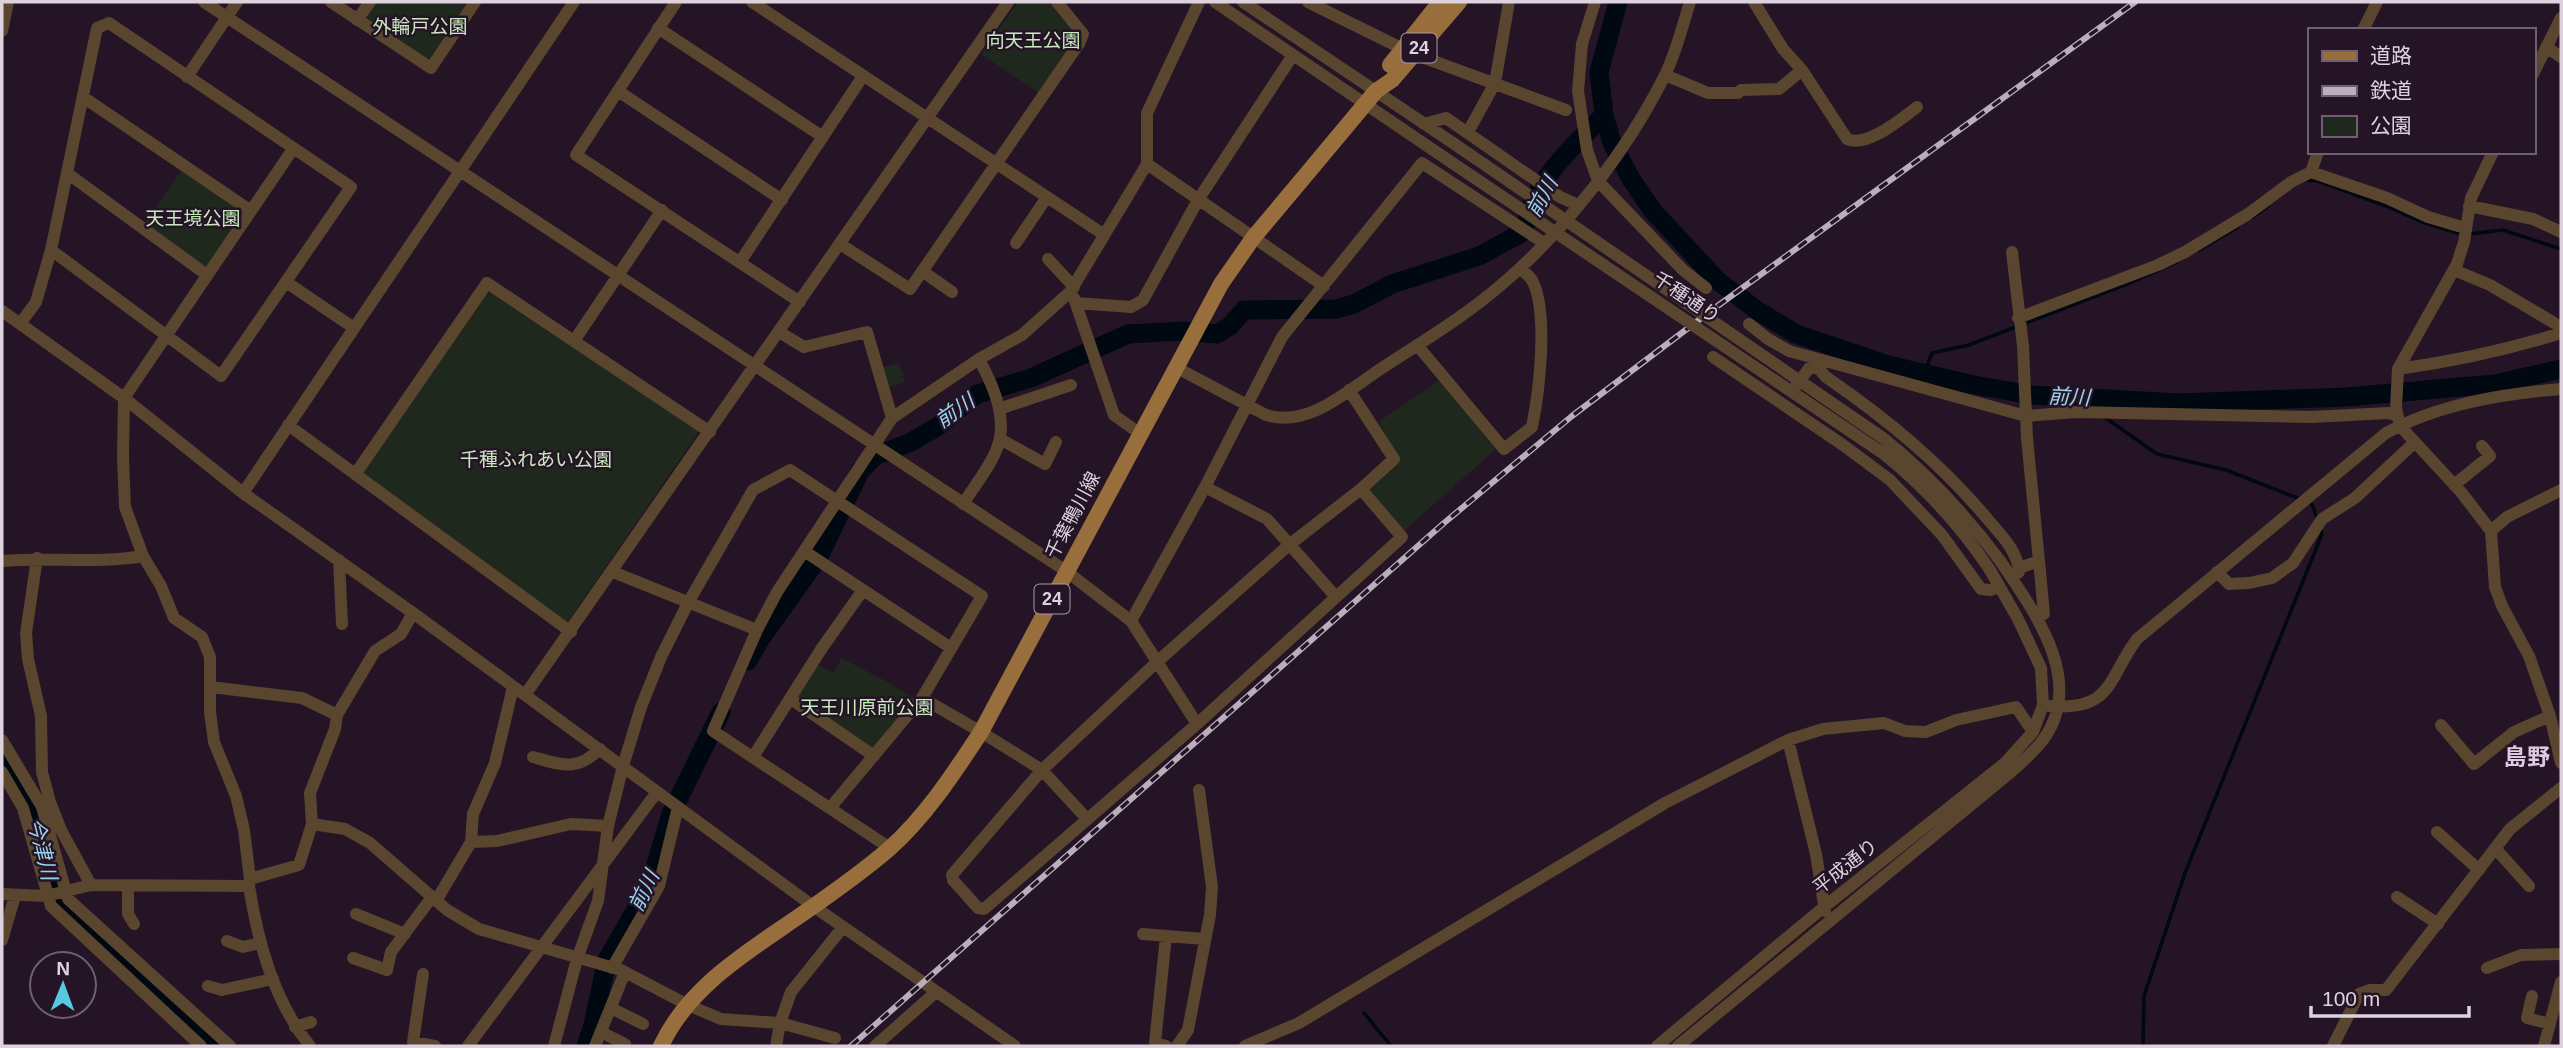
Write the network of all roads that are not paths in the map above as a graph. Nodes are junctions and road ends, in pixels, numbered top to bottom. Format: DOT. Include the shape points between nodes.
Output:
graph roads {
  1 [pos="8,2"];
  2 [pos="204,2"];
  3 [pos="237,2"];
  4 [pos="331,2"];
  5 [pos="370,2"];
  6 [pos="475,2"];
  7 [pos="574,2"];
  8 [pos="676,2"];
  9 [pos="752,2"];
  10 [pos="1008,2"];
  11 [pos="1058,2"];
  12 [pos="1199,2"];
  13 [pos="1215,2"];
  14 [pos="1243,2"];
  15 [pos="1308,2"];
  16 [pos="1440,2"];
  17 [pos="1459,2"];
  18 [pos="1509,2"];
  19 [pos="1595,2"];
  20 [pos="1689,2"];
  21 [pos="1754,2"];
  22 [pos="2377,2"];
  23 [pos="226,17"];
  24 [pos="2561,18"];
  25 [pos="358,20"];
  26 [pos="658,28"];
  27 [pos="2364,28"];
  28 [pos="2,30"];
  29 [pos="2546,47"];
  30 [pos="1408,52"];
  31 [pos="1293,55"];
  32 [pos="2561,57"];
  33 [pos="1802,70"];
  34 [pos="2535,70"];
  35 [pos="1665,75"];
  36 [pos="863,76"];
  37 [pos="187,77"];
  38 [pos="1495,83"];
  39 [pos="618,90"];
  40 [pos="83,97"];
  41 [pos="1371,98"];
  42 [pos="1917,107"];
  43 [pos="1566,110"];
  44 [pos="927,118"];
  45 [pos="1423,124"];
  46 [pos="1468,132"];
  47 [pos="823,137"];
  48 [pos="293,149"];
  49 [pos="2317,154"];
  50 [pos="2492,154"];
  51 [pos="996,163"];
  52 [pos="1147,164"];
  53 [pos="461,171"];
  54 [pos="2311,172"];
  55 [pos="67,173"];
  56 [pos="1598,181"];
  57 [pos="1047,197"];
  58 [pos="782,200"];
  59 [pos="1198,200"];
  60 [pos="1578,205"];
  61 [pos="2469,206"];
  62 [pos="662,210"];
  63 [pos="251,211"];
  64 [pos="2561,232"];
  65 [pos="2465,233"];
  66 [pos="1103,234"];
  67 [pos="1252,238"];
  68 [pos="1016,243"];
  69 [pos="1544,243"];
  70 [pos="840,244"];
  71 [pos="51,250"];
  72 [pos="2012,252"];
  73 [pos="1048,259"];
  74 [pos="740,262"];
  75 [pos="1521,268"];
  76 [pos="2454,270"];
  77 [pos="922,271"];
  78 [pos="207,275"];
  79 [pos="618,275"];
  80 [pos="286,282"];
  81 [pos="1324,286"];
  82 [pos="1706,288"];
  83 [pos="952,292"];
  84 [pos="1074,294"];
  85 [pos="800,302"];
  86 [pos="2,311"];
  87 [pos="2019,323"];
  88 [pos="20,324"];
  89 [pos="2561,327"];
  90 [pos="354,328"];
  91 [pos="779,332"];
  92 [pos="2561,333"];
  93 [pos="166,335"];
  94 [pos="574,341"];
  95 [pos="1417,345"];
  96 [pos="979,359"];
  97 [pos="755,367"];
  98 [pos="1177,368"];
  99 [pos="1846,368"];
  100 [pos="2398,369"];
  101 [pos="1835,383"];
  102 [pos="1071,385"];
  103 [pos="2561,389"];
  104 [pos="1349,390"];
  105 [pos="124,398"];
  106 [pos="1246,404"];
  107 [pos="1783,404"];
  108 [pos="999,409"];
  109 [pos="2026,416"];
  110 [pos="892,418"];
  111 [pos="2399,420"];
  112 [pos="288,425"];
  113 [pos="710,432"];
  114 [pos="1139,433"];
  115 [pos="999,439"];
  116 [pos="1056,442"];
  117 [pos="2414,443"];
  118 [pos="873,446"];
  119 [pos="2482,446"];
  120 [pos="356,473"];
  121 [pos="2454,485"];
  122 [pos="1205,487"];
  123 [pos="1361,489"];
  124 [pos="2561,490"];
  125 [pos="243,493"];
  126 [pos="838,501"];
  127 [pos="963,504"];
  128 [pos="2491,531"];
  129 [pos="1289,545"];
  130 [pos="804,551"];
  131 [pos="143,556"];
  132 [pos="37,558"];
  133 [pos="339,560"];
  134 [pos="2,561"];
  135 [pos="2039,561"];
  136 [pos="1066,571"];
  137 [pos="613,572"];
  138 [pos="2217,572"];
  139 [pos="2015,573"];
  140 [pos="1999,587"];
  141 [pos="863,590"];
  142 [pos="1336,597"];
  143 [pos="688,603"];
  144 [pos="413,613"];
  145 [pos="2044,614"];
  146 [pos="1131,621"];
  147 [pos="342,624"];
  148 [pos="757,631"];
  149 [pos="571,632"];
  150 [pos="951,648"];
  151 [pos="1158,661"];
  152 [pos="211,687"];
  153 [pos="513,687"];
  154 [pos="525,695"];
  155 [pos="922,698"];
  156 [pos="791,699"];
  157 [pos="2043,705"];
  158 [pos="2058,706"];
  159 [pos="337,715"];
  160 [pos="2550,716"];
  161 [pos="1197,724"];
  162 [pos="2441,725"];
  163 [pos="981,732"];
  164 [pos="2033,732"];
  165 [pos="2,740"];
  166 [pos="1788,740"];
  167 [pos="600,750"];
  168 [pos="874,756"];
  169 [pos="533,757"];
  170 [pos="754,757"];
  171 [pos="2561,764"];
  172 [pos="623,766"];
  173 [pos="1042,770"];
  174 [pos="2,772"];
  175 [pos="2561,788"];
  176 [pos="1199,790"];
  177 [pos="657,792"];
  178 [pos="678,807"];
  179 [pos="830,808"];
  180 [pos="1087,819"];
  181 [pos="312,824"];
  182 [pos="608,826"];
  183 [pos="2437,832"];
  184 [pos="471,842"];
  185 [pos="890,848"];
  186 [pos="2495,848"];
  187 [pos="602,865"];
  188 [pos="2479,870"];
  189 [pos="250,883"];
  190 [pos="91,885"];
  191 [pos="128,885"];
  192 [pos="2529,886"];
  193 [pos="64,891"];
  194 [pos="8,895"];
  195 [pos="46,896"];
  196 [pos="2397,897"];
  197 [pos="434,899"];
  198 [pos="813,906"];
  199 [pos="1824,907"];
  200 [pos="356,914"];
  201 [pos="1826,922"];
  202 [pos="134,924"];
  203 [pos="2438,924"];
  204 [pos="843,928"];
  205 [pos="405,934"];
  206 [pos="1143,934"];
  207 [pos="1166,936"];
  208 [pos="1204,939"];
  209 [pos="2,940"];
  210 [pos="227,941"];
  211 [pos="260,943"];
  212 [pos="541,947"];
  213 [pos="2561,954"];
  214 [pos="353,958"];
  215 [pos="577,959"];
  216 [pos="2487,968"];
  217 [pos="619,970"];
  218 [pos="423,974"];
  219 [pos="274,979"];
  220 [pos="2561,982"];
  221 [pos="208,986"];
  222 [pos="936,992"];
  223 [pos="2532,996"];
  224 [pos="688,1004"];
  225 [pos="611,1007"];
  226 [pos="311,1022"];
  227 [pos="780,1023"];
  228 [pos="643,1024"];
  229 [pos="2550,1024"];
  230 [pos="295,1027"];
  231 [pos="601,1032"];
  232 [pos="835,1038"];
  233 [pos="625,1044"];
  234 [pos="201,1046"];
  235 [pos="230,1046"];
  236 [pos="310,1046"];
  237 [pos="435,1046"];
  238 [pos="468,1046"];
  239 [pos="554,1046"];
  240 [pos="596,1046"];
  241 [pos="661,1046"];
  242 [pos="776,1046"];
  243 [pos="875,1046"];
  244 [pos="1015,1046"];
  245 [pos="1166,1046"];
  246 [pos="1177,1046"];
  247 [pos="1245,1046"];
  248 [pos="1657,1046"];
  249 [pos="1678,1046"];
  250 [pos="2333,1046"];
  251 [pos="2544,1046"];
  1 -- 28 [label="street"];
  2 -- 23 [label="street"];
  3 -- 23 [label="street"];
  4 -- 25 [label="street"];
  5 -- 25 [label="street"];
  6 -- 25 [label="street" via="431,68"];
  7 -- 53 [label="street"];
  8 -- 26 [label="street"];
  9 -- 36 [label="street"];
  10 -- 44 [label="street"];
  11 -- 51 [label="street" via="1081,29 1080,42"];
  12 -- 52 [label="street" via="1147,113"];
  13 -- 31 [label="street, 千種通り"];
  14 -- 41 [label="street, 千種通り"];
  15 -- 30 [label="street"];
  16 -- 30 [label="main road, 千葉鴨川線 / 24"];
  17 -- 30 [label="main road, 千葉鴨川線 / 24"];
  18 -- 38 [label="street"];
  19 -- 56 [label="street" via="1582,44 1578,91 1587,150"];
  20 -- 35 [label="street"];
  21 -- 33 [label="street"];
  22 -- 27 [label="street"];
  23 -- 37 [label="street"];
  23 -- 53 [label="street"];
  24 -- 29 [label="street"];
  26 -- 39 [label="street"];
  26 -- 47 [label="street"];
  29 -- 32 [label="street"];
  29 -- 34 [label="street"];
  30 -- 38 [label="street"];
  30 -- 41 [label="main road, 千葉鴨川線 / 24" via="1383,74"];
  31 -- 41 [label="street, 千種通り"];
  31 -- 59 [label="street"];
  33 -- 35 [label="street" via="1779,89 1738,93 1709,93"];
  33 -- 42 [label="street" via="1834,122 1853,142 1881,132"];
  35 -- 56 [label="street"];
  36 -- 44 [label="street"];
  36 -- 47 [label="street"];
  37 -- 40 [label="street" via="109,23 97,28"];
  37 -- 48 [label="street"];
  38 -- 43 [label="street"];
  38 -- 46 [label="street"];
  39 -- 58 [label="street"];
  39 -- 62 [label="street" via="576,155"];
  40 -- 55 [label="street"];
  40 -- 63 [label="street"];
  41 -- 45 [label="street, 千種通り"];
  41 -- 67 [label="main road, 千葉鴨川線 / 24"];
  41 -- 140 [label="street, 千種通り, bridge" via="1448,160 1884,454 1945,511"];
  44 -- 51 [label="street"];
  44 -- 70 [label="street"];
  45 -- 46 [label="street" via="1446,118"];
  45 -- 139 [label="street, 千種通り, bridge" via="1884,438 1939,486"];
  46 -- 60 [label="street"];
  47 -- 58 [label="street"];
  48 -- 63 [label="street"];
  48 -- 80 [label="street" via="351,187"];
  49 -- 54 [label="street"];
  50 -- 61 [label="street"];
  51 -- 57 [label="street"];
  51 -- 77 [label="street"];
  52 -- 59 [label="street"];
  52 -- 66 [label="street"];
  53 -- 79 [label="street"];
  53 -- 90 [label="street"];
  54 -- 65 [label="street" via="2387,198"];
  54 -- 87 [label="street" via="2167,261"];
  55 -- 71 [label="street"];
  55 -- 78 [label="street"];
  56 -- 60 [label="street"];
  56 -- 82 [label="street"];
  57 -- 66 [label="street"];
  57 -- 68 [label="street"];
  58 -- 74 [label="street"];
  59 -- 67 [label="street"];
  59 -- 84 [label="street" via="1143,300 1131,307"];
  60 -- 69 [label="street"];
  61 -- 64 [label="street" via="2533,219"];
  61 -- 65 [label="street"];
  62 -- 74 [label="street"];
  62 -- 79 [label="street"];
  63 -- 78 [label="street"];
  65 -- 76 [label="street"];
  66 -- 84 [label="street"];
  67 -- 81 [label="street"];
  67 -- 98 [label="main road, 千葉鴨川線 / 24" via="1221,284"];
  69 -- 75 [label="street"];
  69 -- 81 [label="street" via="1422,163"];
  70 -- 77 [label="street" via="911,289"];
  70 -- 85 [label="street"];
  71 -- 88 [label="street" via="36,302"];
  71 -- 93 [label="street"];
  72 -- 87 [label="street"];
  73 -- 84 [label="street"];
  74 -- 85 [label="street"];
  75 -- 95 [label="street"];
  75 -- 95 [label="street" via="1531,279 1538,302 1541,370 1532,427 1511,444 1504,449"];
  76 -- 89 [label="street" via="2490,285"];
  76 -- 100 [label="street"];
  77 -- 83 [label="street"];
  78 -- 93 [label="street"];
  79 -- 94 [label="street"];
  79 -- 97 [label="street"];
  80 -- 90 [label="street"];
  80 -- 93 [label="street" via="221,376"];
  81 -- 106 [label="street" via="1282,337"];
  84 -- 96 [label="street" via="1022,335"];
  84 -- 114 [label="street" via="1114,415"];
  85 -- 91 [label="street"];
  86 -- 88 [label="street"];
  87 -- 109 [label="street"];
  88 -- 105 [label="street"];
  90 -- 112 [label="street"];
  91 -- 97 [label="street"];
  91 -- 110 [label="street" via="804,347 867,332"];
  92 -- 100 [label="street" via="2509,349"];
  93 -- 105 [label="street"];
  94 -- 113 [label="street"];
  94 -- 120 [label="street" via="488,283"];
  95 -- 104 [label="street"];
  96 -- 108 [label="street"];
  96 -- 110 [label="street"];
  97 -- 113 [label="street"];
  97 -- 118 [label="street"];
  98 -- 106 [label="street"];
  98 -- 114 [label="main road, 千葉鴨川線 / 24"];
  99 -- 101 [label="street"];
  99 -- 107 [label="street" via="1789,351 1753,328 1716,358"];
  99 -- 109 [label="street"];
  100 -- 111 [label="street"];
  101 -- 107 [label="street" via="1810,367"];
  101 -- 139 [label="street" via="1950,475 2017,556"];
  102 -- 108 [label="street"];
  103 -- 111 [label="street"];
  104 -- 106 [label="street" via="1312,413 1290,419 1266,415"];
  104 -- 123 [label="street" via="1394,459"];
  105 -- 125 [label="street"];
  105 -- 131 [label="street" via="125,507"];
  106 -- 122 [label="street"];
  107 -- 140 [label="street" via="1890,480 1942,535 1981,590"];
  108 -- 115 [label="street"];
  109 -- 111 [label="street" via="2076,412 2389,413"];
  109 -- 135 [label="street"];
  110 -- 118 [label="street"];
  111 -- 117 [label="street"];
  111 -- 138 [label="street"];
  112 -- 120 [label="street"];
  112 -- 125 [label="street"];
  113 -- 137 [label="street"];
  114 -- 136 [label="main road, 千葉鴨川線 / 24"];
  115 -- 116 [label="street" via="1045,464"];
  115 -- 127 [label="street" via="996,453"];
  117 -- 121 [label="street"];
  117 -- 138 [label="street" via="2355,498 2322,519 2293,563 2272,578 2229,584"];
  118 -- 126 [label="street"];
  118 -- 127 [label="street"];
  119 -- 121 [label="street" via="2490,456"];
  120 -- 149 [label="street"];
  121 -- 128 [label="street"];
  122 -- 129 [label="street" via="1267,519"];
  122 -- 146 [label="street"];
  123 -- 129 [label="street"];
  123 -- 142 [label="street" via="1402,537"];
  124 -- 128 [label="street" via="2507,517"];
  125 -- 133 [label="street"];
  126 -- 130 [label="street"];
  126 -- 143 [label="street" via="790,470 753,490"];
  126 -- 150 [label="street" via="982,596"];
  127 -- 136 [label="street"];
  128 -- 160 [label="street" via="2495,587 2529,656"];
  129 -- 142 [label="street"];
  129 -- 151 [label="street"];
  130 -- 141 [label="street"];
  130 -- 148 [label="street"];
  131 -- 132 [label="street" via="118,560"];
  131 -- 152 [label="street" via="174,618 202,637 210,657"];
  132 -- 134 [label="street"];
  132 -- 190 [label="street" via="26,633 41,716 42,772 61,830"];
  133 -- 144 [label="street"];
  133 -- 147 [label="street"];
  135 -- 139 [label="street"];
  135 -- 145 [label="street"];
  136 -- 146 [label="street"];
  136 -- 163 [label="main road, 千葉鴨川線 / 24"];
  137 -- 143 [label="street"];
  137 -- 149 [label="street"];
  138 -- 158 [label="street" via="2137,639 2103,695 2083,704"];
  139 -- 158 [label="street, 千種通り" via="2055,657"];
  140 -- 157 [label="street, 千種通り" via="2040,668"];
  141 -- 150 [label="street"];
  141 -- 156 [label="street"];
  142 -- 161 [label="street"];
  143 -- 148 [label="street"];
  143 -- 172 [label="street" via="646,694"];
  144 -- 153 [label="street"];
  144 -- 159 [label="street" via="401,634 375,651"];
  146 -- 151 [label="street"];
  148 -- 170 [label="street" via="713,731"];
  149 -- 154 [label="street"];
  150 -- 155 [label="street"];
  151 -- 161 [label="street"];
  151 -- 173 [label="street"];
  152 -- 159 [label="street" via="302,698"];
  152 -- 189 [label="street" via="214,742 236,796"];
  153 -- 154 [label="street"];
  153 -- 184 [label="street" via="495,763 473,814"];
  154 -- 167 [label="street"];
  155 -- 163 [label="street"];
  155 -- 168 [label="street"];
  156 -- 168 [label="street"];
  156 -- 170 [label="street"];
  157 -- 158 [label="street"];
  157 -- 164 [label="street, 平成通り"];
  158 -- 201 [label="street, 平成通り" via="2042,741 2012,771"];
  159 -- 181 [label="street" via="310,793"];
  160 -- 162 [label="street" via="2514,732 2474,764"];
  160 -- 171 [label="street"];
  161 -- 180 [label="street"];
  163 -- 173 [label="street"];
  163 -- 185 [label="main road, 千葉鴨川線 / 24" via="944,788"];
  164 -- 166 [label="street" via="2016,707 1956,720 1926,732 1884,723 1822,729"];
  164 -- 199 [label="street, 平成通り" via="2005,764"];
  165 -- 193 [label="street" via="42,807"];
  166 -- 199 [label="street"];
  166 -- 247 [label="street" via="1665,803 1299,1023"];
  167 -- 169 [label="street" via="586,763 564,765"];
  167 -- 172 [label="street"];
  168 -- 179 [label="street"];
  170 -- 179 [label="street"];
  172 -- 177 [label="street"];
  172 -- 182 [label="street"];
  173 -- 180 [label="street"];
  173 -- 180 [label="street" via="952,875 978,908 984,909"];
  174 -- 195 [label="street" via="23,808"];
  175 -- 186 [label="street" via="2510,829"];
  176 -- 208 [label="street" via="1212,887"];
  177 -- 178 [label="street"];
  177 -- 187 [label="street"];
  178 -- 198 [label="street"];
  178 -- 217 [label="street" via="659,887"];
  179 -- 185 [label="street"];
  181 -- 189 [label="street" via="299,865"];
  181 -- 197 [label="street" via="345,829 370,844"];
  182 -- 184 [label="street" via="570,824 497,841"];
  182 -- 187 [label="street"];
  183 -- 188 [label="street"];
  184 -- 197 [label="street"];
  185 -- 198 [label="main road, 千葉鴨川線 / 24"];
  186 -- 188 [label="street"];
  186 -- 192 [label="street"];
  187 -- 212 [label="street"];
  187 -- 215 [label="street" via="598,901"];
  188 -- 203 [label="street"];
  189 -- 191 [label="street"];
  189 -- 211 [label="street"];
  190 -- 191 [label="street"];
  190 -- 193 [label="street"];
  191 -- 202 [label="street" via="128,914"];
  193 -- 195 [label="street"];
  193 -- 235 [label="street"];
  194 -- 195 [label="street"];
  194 -- 209 [label="street"];
  195 -- 234 [label="street" via="51,906"];
  196 -- 203 [label="street"];
  197 -- 205 [label="street"];
  197 -- 212 [label="street" via="479,929"];
  198 -- 204 [label="street"];
  198 -- 224 [label="main road, 千葉鴨川線 / 24" via="726,968"];
  199 -- 201 [label="street"];
  199 -- 248 [label="street, 平成通り"];
  200 -- 205 [label="street"];
  201 -- 249 [label="street, 平成通り"];
  203 -- 250 [label="street" via="2386,990 2359,994"];
  204 -- 222 [label="street"];
  204 -- 227 [label="street" via="791,992"];
  205 -- 214 [label="street" via="391,952 387,970"];
  206 -- 207 [label="street"];
  207 -- 208 [label="street"];
  207 -- 245 [label="street" via="1155,1043"];
  208 -- 246 [label="street" via="1188,1030"];
  210 -- 211 [label="street" via="243,947"];
  211 -- 219 [label="street"];
  212 -- 215 [label="street"];
  212 -- 238 [label="street"];
  213 -- 216 [label="street" via="2521,955"];
  215 -- 217 [label="street"];
  215 -- 239 [label="street"];
  217 -- 224 [label="street"];
  217 -- 225 [label="street"];
  218 -- 237 [label="street" via="413,1042"];
  219 -- 221 [label="street" via="222,990"];
  219 -- 230 [label="street"];
  220 -- 229 [label="street"];
  222 -- 243 [label="street"];
  222 -- 244 [label="street"];
  223 -- 229 [label="street" via="2527,1018"];
  224 -- 227 [label="street" via="722,1019"];
  224 -- 241 [label="main road, 千葉鴨川線 / 24"];
  225 -- 228 [label="street"];
  225 -- 231 [label="street"];
  226 -- 230 [label="street"];
  227 -- 232 [label="street"];
  227 -- 242 [label="street"];
  229 -- 251 [label="street"];
  230 -- 236 [label="street"];
  231 -- 233 [label="street"];
  231 -- 240 [label="street"];
}
